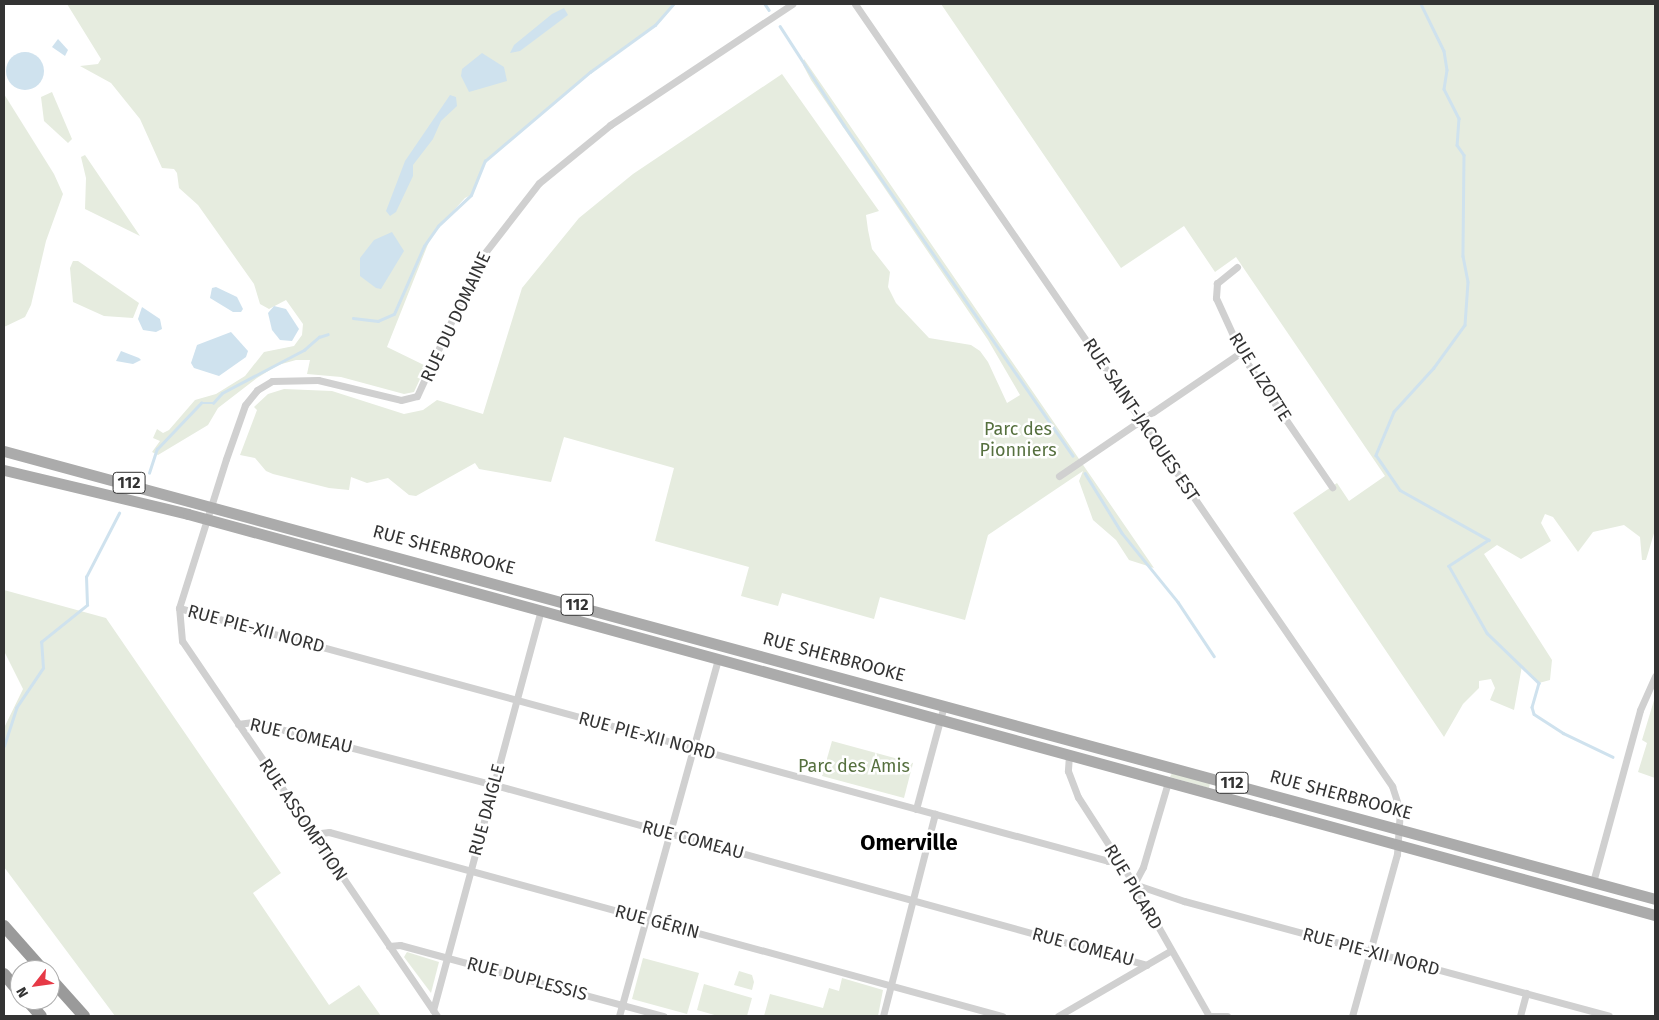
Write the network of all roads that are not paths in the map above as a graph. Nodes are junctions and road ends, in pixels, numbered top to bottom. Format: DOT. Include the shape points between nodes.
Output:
graph roads {
  1 [pos="792,4"];
  2 [pos="855,4"];
  3 [pos="1237,266"];
  4 [pos="1240,352"];
  5 [pos="1140,420"];
  6 [pos="4,451"];
  7 [pos="4,470"];
  8 [pos="1059,476"];
  9 [pos="1332,487"];
  10 [pos="211,504"];
  11 [pos="206,519"];
  12 [pos="179,608"];
  13 [pos="541,611"];
  14 [pos="718,659"];
  15 [pos="1655,676"];
  16 [pos="517,700"];
  17 [pos="944,705"];
  18 [pos="940,719"];
  19 [pos="238,724"];
  20 [pos="693,748"];
  21 [pos="1069,755"];
  22 [pos="1168,782"];
  23 [pos="495,785"];
  24 [pos="916,808"];
  25 [pos="935,814"];
  26 [pos="1399,829"];
  27 [pos="313,834"];
  28 [pos="670,834"];
  29 [pos="1398,844"];
  30 [pos="1116,860"];
  31 [pos="471,871"];
  32 [pos="1594,882"];
  33 [pos="1134,884"];
  34 [pos="1655,898"];
  35 [pos="913,900"];
  36 [pos="1655,915"];
  37 [pos="646,919"];
  38 [pos="4,921"];
  39 [pos="4,926"];
  40 [pos="19,942"];
  41 [pos="389,946"];
  42 [pos="1170,951"];
  43 [pos="1370,952"];
  44 [pos="448,957"];
  45 [pos="34,960"];
  46 [pos="1147,965"];
  47 [pos="891,986"];
  48 [pos="60,989"];
  49 [pos="1526,994"];
  50 [pos="622,1005"];
  51 [pos="435,1013"];
  52 [pos="84,1016"];
  53 [pos="619,1016"];
  54 [pos="664,1016"];
  55 [pos="883,1016"];
  56 [pos="1002,1016"];
  57 [pos="1058,1016"];
  58 [pos="1209,1016"];
  59 [pos="1226,1016"];
  60 [pos="1352,1016"];
  61 [pos="1520,1016"];
  62 [pos="1609,1016"];
  1 -- 10 [label="street, RUE DU DOMAINE" via="610,125 539,183 480,259 417,396 401,400 359,388 301,380 272,381 257,390 241,416"];
  2 -- 5 [label="street, RUE SAINT-JACQUES EST"];
  3 -- 4 [label="street, RUE LIZOTTE" via="1217,283 1214,292"];
  4 -- 5 [label="street"];
  4 -- 9 [label="street, RUE LIZOTTE"];
  5 -- 8 [label="street"];
  5 -- 26 [label="street, RUE SAINT-JACQUES EST" via="1390,783 1399,805"];
  6 -- 10 [label="main road, RUE SHERBROOKE / 112"];
  7 -- 11 [label="main road, RUE SHERBROOKE / 112"];
  10 -- 11 [label="street, RUE ASSOMPTION"];
  10 -- 17 [label="main road, RUE SHERBROOKE / 112"];
  11 -- 12 [label="street, RUE ASSOMPTION"];
  11 -- 13 [label="main road, RUE SHERBROOKE / 112"];
  12 -- 16 [label="street, RUE PIE-XII NORD"];
  12 -- 19 [label="street, RUE ASSOMPTION" via="178,628 186,648"];
  13 -- 14 [label="main road, RUE SHERBROOKE / 112"];
  13 -- 16 [label="street, RUE DAIGLE"];
  14 -- 18 [label="main road, RUE SHERBROOKE / 112"];
  14 -- 20 [label="street"];
  15 -- 32 [label="street" via="1640,710"];
  16 -- 20 [label="street, RUE PIE-XII NORD"];
  16 -- 23 [label="street, RUE DAIGLE"];
  17 -- 18 [label="street"];
  17 -- 26 [label="main road, RUE SHERBROOKE / 112"];
  18 -- 21 [label="main road, RUE SHERBROOKE / 112"];
  18 -- 24 [label="street"];
  19 -- 23 [label="street, RUE COMEAU" via="252,722"];
  19 -- 27 [label="street, RUE ASSOMPTION"];
  20 -- 24 [label="street, RUE PIE-XII NORD"];
  20 -- 28 [label="street"];
  21 -- 22 [label="main road, RUE SHERBROOKE / 112"];
  21 -- 30 [label="street, RUE PICARD" via="1068,766 1074,790"];
  22 -- 29 [label="main road, RUE SHERBROOKE / 112"];
  22 -- 33 [label="street" via="1143,867"];
  23 -- 28 [label="street, RUE COMEAU"];
  23 -- 31 [label="street, RUE DAIGLE"];
  24 -- 25 [label="street, RUE PIE-XII NORD"];
  25 -- 30 [label="street, RUE PIE-XII NORD" via="1108,861"];
  25 -- 35 [label="street"];
  26 -- 29 [label="street, RUE SAINT-JACQUES EST"];
  26 -- 32 [label="main road, RUE SHERBROOKE / 112"];
  27 -- 31 [label="street, RUE GÉRIN" via="329,832"];
  27 -- 41 [label="street, RUE ASSOMPTION"];
  28 -- 35 [label="street, RUE COMEAU"];
  28 -- 37 [label="street"];
  29 -- 36 [label="main road, RUE SHERBROOKE / 112"];
  29 -- 43 [label="street, RUE SAINT-JACQUES EST"];
  30 -- 33 [label="street, RUE PICARD"];
  31 -- 37 [label="street, RUE GÉRIN"];
  31 -- 44 [label="street, RUE DAIGLE"];
  32 -- 34 [label="main road, RUE SHERBROOKE / 112"];
  33 -- 42 [label="street, RUE PICARD"];
  33 -- 43 [label="street, RUE PIE-XII NORD" via="1170,897"];
  35 -- 46 [label="street, RUE COMEAU"];
  35 -- 47 [label="street"];
  37 -- 47 [label="street, RUE GÉRIN"];
  37 -- 50 [label="street"];
  38 -- 40 [label="highway"];
  39 -- 40 [label="highway"];
  40 -- 45 [label="highway"];
  41 -- 44 [label="street, RUE DUPLESSIS" via="400,945"];
  41 -- 51 [label="street, RUE ASSOMPTION"];
  42 -- 46 [label="street"];
  42 -- 58 [label="street, RUE PICARD"];
  43 -- 49 [label="street, RUE PIE-XII NORD"];
  43 -- 60 [label="street, RUE SAINT-JACQUES EST"];
  44 -- 50 [label="street, RUE DUPLESSIS"];
  44 -- 51 [label="street, RUE DAIGLE"];
  46 -- 57 [label="street"];
  47 -- 55 [label="street"];
  47 -- 56 [label="street, RUE GÉRIN"];
  48 -- 52 [label="highway"];
  49 -- 61 [label="street"];
  49 -- 62 [label="street, RUE PIE-XII NORD"];
  50 -- 53 [label="street"];
  50 -- 54 [label="street, RUE DUPLESSIS"];
  58 -- 59 [label="street"];
}
